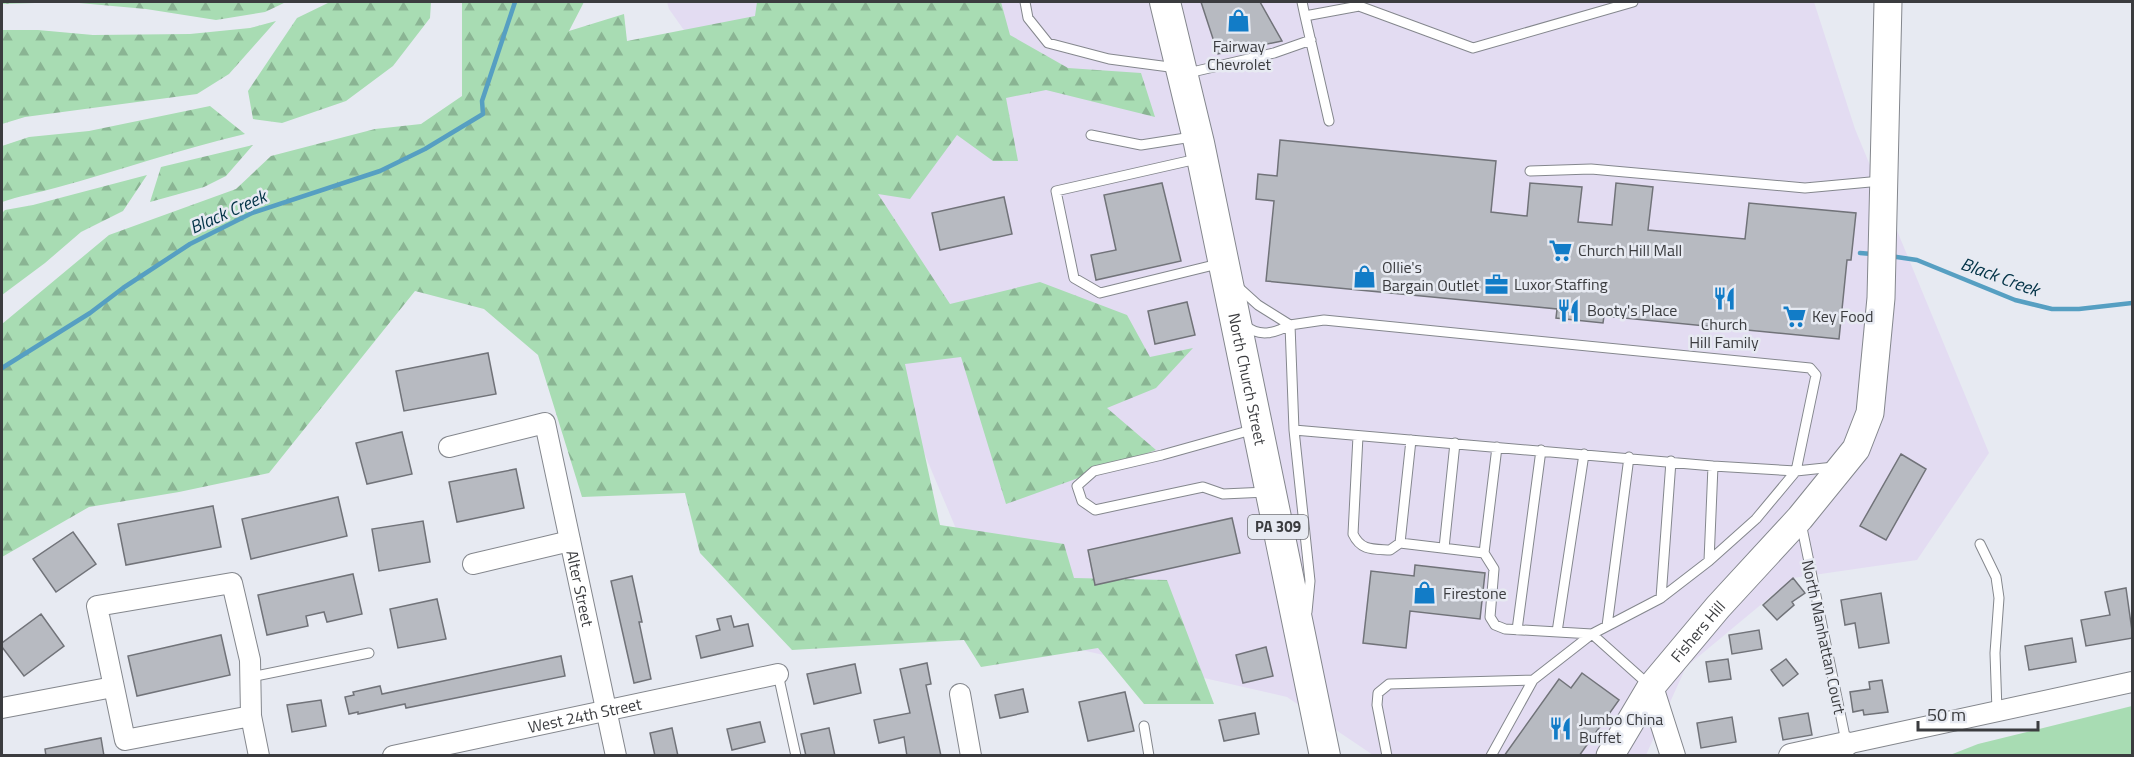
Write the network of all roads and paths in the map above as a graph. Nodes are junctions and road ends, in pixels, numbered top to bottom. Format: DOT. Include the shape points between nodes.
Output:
graph roads {
  1 [pos="1025,2"];
  2 [pos="1165,2"];
  3 [pos="1302,2"];
  4 [pos="1633,2"];
  5 [pos="1888,2"];
  6 [pos="1305,16"];
  7 [pos="1311,40"];
  8 [pos="1181,71"];
  9 [pos="1329,121"];
  10 [pos="1090,135"];
  11 [pos="1200,146"];
  12 [pos="1530,171"];
  13 [pos="1883,181"];
  14 [pos="1223,257"];
  15 [pos="1234,316"];
  16 [pos="1290,325"];
  17 [pos="1257,429"];
  18 [pos="1294,430"];
  19 [pos="1358,435"];
  20 [pos="1411,440"];
  21 [pos="1455,443"];
  22 [pos="449,447"];
  23 [pos="1497,447"];
  24 [pos="1540,450"];
  25 [pos="1584,454"];
  26 [pos="1629,457"];
  27 [pos="1671,461"];
  28 [pos="1713,466"];
  29 [pos="1843,466"];
  30 [pos="1796,471"];
  31 [pos="1270,492"];
  32 [pos="1800,518"];
  33 [pos="570,541"];
  34 [pos="1400,543"];
  35 [pos="1980,544"];
  36 [pos="1444,548"];
  37 [pos="1484,553"];
  38 [pos="1709,561"];
  39 [pos="473,564"];
  40 [pos="1661,598"];
  41 [pos="1607,626"];
  42 [pos="1517,630"];
  43 [pos="1557,632"];
  44 [pos="1592,634"];
  45 [pos="1300,636"];
  46 [pos="369,653"];
  47 [pos="778,674"];
  48 [pos="251,677"];
  49 [pos="1533,680"];
  50 [pos="2133,682"];
  51 [pos="114,687"];
  52 [pos="1652,687"];
  53 [pos="960,694"];
  54 [pos="2,708"];
  55 [pos="606,710"];
  56 [pos="1997,711"];
  57 [pos="251,716"];
  58 [pos="1144,726"];
  59 [pos="442,750"];
  60 [pos="1848,750"];
  61 [pos="259,756"];
  62 [pos="393,756"];
  63 [pos="616,756"];
  64 [pos="796,756"];
  65 [pos="971,756"];
  66 [pos="1149,756"];
  67 [pos="1324,756"];
  68 [pos="1387,756"];
  69 [pos="1491,756"];
  70 [pos="1610,756"];
  71 [pos="1673,756"];
  72 [pos="1791,756"];
  1 -- 8 [label="lane" via="1028,18 1048,44"];
  2 -- 8 [label="main road, North Church Street / PA 309"];
  3 -- 6 [label="lane"];
  4 -- 6 [label="lane" via="1473,48 1359,6"];
  5 -- 13 [label="main road, Fishers Hill"];
  6 -- 7 [label="lane"];
  7 -- 8 [label="lane" via="1274,53"];
  7 -- 9 [label="lane"];
  8 -- 11 [label="main road, North Church Street / PA 309"];
  10 -- 11 [label="lane" via="1141,145"];
  11 -- 14 [label="main road, North Church Street / PA 309"];
  11 -- 14 [label="lane" via="1056,191 1060,213 1074,278 1100,293"];
  12 -- 13 [label="lane" via="1591,169 1805,188"];
  13 -- 29 [label="main road, Fishers Hill" via="1881,298 1870,413 1856,449"];
  14 -- 15 [label="main road, North Church Street / PA 309"];
  14 -- 16 [label="lane" via="1239,289"];
  15 -- 16 [label="lane" via="1251,330 1274,334"];
  15 -- 17 [label="main road, North Church Street / PA 309"];
  16 -- 18 [label="lane"];
  16 -- 30 [label="lane" via="1324,320 1810,368 1816,375"];
  17 -- 31 [label="main road, North Church Street / PA 309"];
  17 -- 31 [label="lane" via="1094,471 1077,486 1082,501 1095,510 1203,487 1223,494"];
  18 -- 19 [label="lane"];
  18 -- 45 [label="lane" via="1310,581 1309,605"];
  19 -- 20 [label="lane"];
  19 -- 34 [label="lane" via="1353,534 1366,549 1390,550"];
  20 -- 21 [label="lane"];
  20 -- 34 [label="lane"];
  21 -- 23 [label="lane"];
  21 -- 36 [label="lane"];
  22 -- 33 [label="street, Alter Street" via="545,423"];
  23 -- 24 [label="lane"];
  23 -- 37 [label="lane"];
  24 -- 25 [label="lane"];
  24 -- 42 [label="lane"];
  25 -- 26 [label="lane"];
  25 -- 43 [label="lane"];
  26 -- 27 [label="lane"];
  26 -- 41 [label="lane"];
  27 -- 28 [label="lane"];
  27 -- 40 [label="lane"];
  28 -- 30 [label="lane"];
  28 -- 38 [label="lane"];
  29 -- 30 [label="lane"];
  29 -- 32 [label="main road, Fishers Hill"];
  30 -- 38 [label="lane" via="1756,519"];
  31 -- 45 [label="main road, North Church Street / PA 309"];
  32 -- 52 [label="main road, Fishers Hill" via="1718,607"];
  32 -- 60 [label="lane, North Manhattan Court"];
  33 -- 39 [label="street"];
  33 -- 55 [label="street, Alter Street"];
  34 -- 36 [label="lane"];
  35 -- 56 [label="lane" via="1996,577 1999,598 1995,653"];
  36 -- 37 [label="lane"];
  37 -- 42 [label="lane" via="1494,569 1490,617 1495,625"];
  38 -- 40 [label="lane"];
  40 -- 41 [label="lane"];
  41 -- 44 [label="lane"];
  42 -- 43 [label="lane"];
  43 -- 44 [label="lane"];
  44 -- 49 [label="lane"];
  44 -- 52 [label="lane"];
  45 -- 67 [label="main road, North Church Street / PA 309"];
  46 -- 48 [label="lane"];
  47 -- 55 [label="street, West 24th Street"];
  47 -- 64 [label="lane"];
  48 -- 51 [label="street" via="232,583 97,606"];
  48 -- 57 [label="street"];
  49 -- 68 [label="lane" via="1389,684 1378,693 1377,705"];
  49 -- 69 [label="lane"];
  50 -- 56 [label="street"];
  51 -- 54 [label="street"];
  51 -- 57 [label="street" via="125,740"];
  52 -- 70 [label="main road, Fishers Hill"];
  52 -- 71 [label="street"];
  53 -- 65 [label="street"];
  55 -- 59 [label="street, West 24th Street"];
  55 -- 63 [label="street, Alter Street"];
  56 -- 60 [label="street"];
  57 -- 61 [label="street"];
  58 -- 66 [label="lane"];
  59 -- 62 [label="street, West 24th Street"];
  60 -- 72 [label="street"];
}
